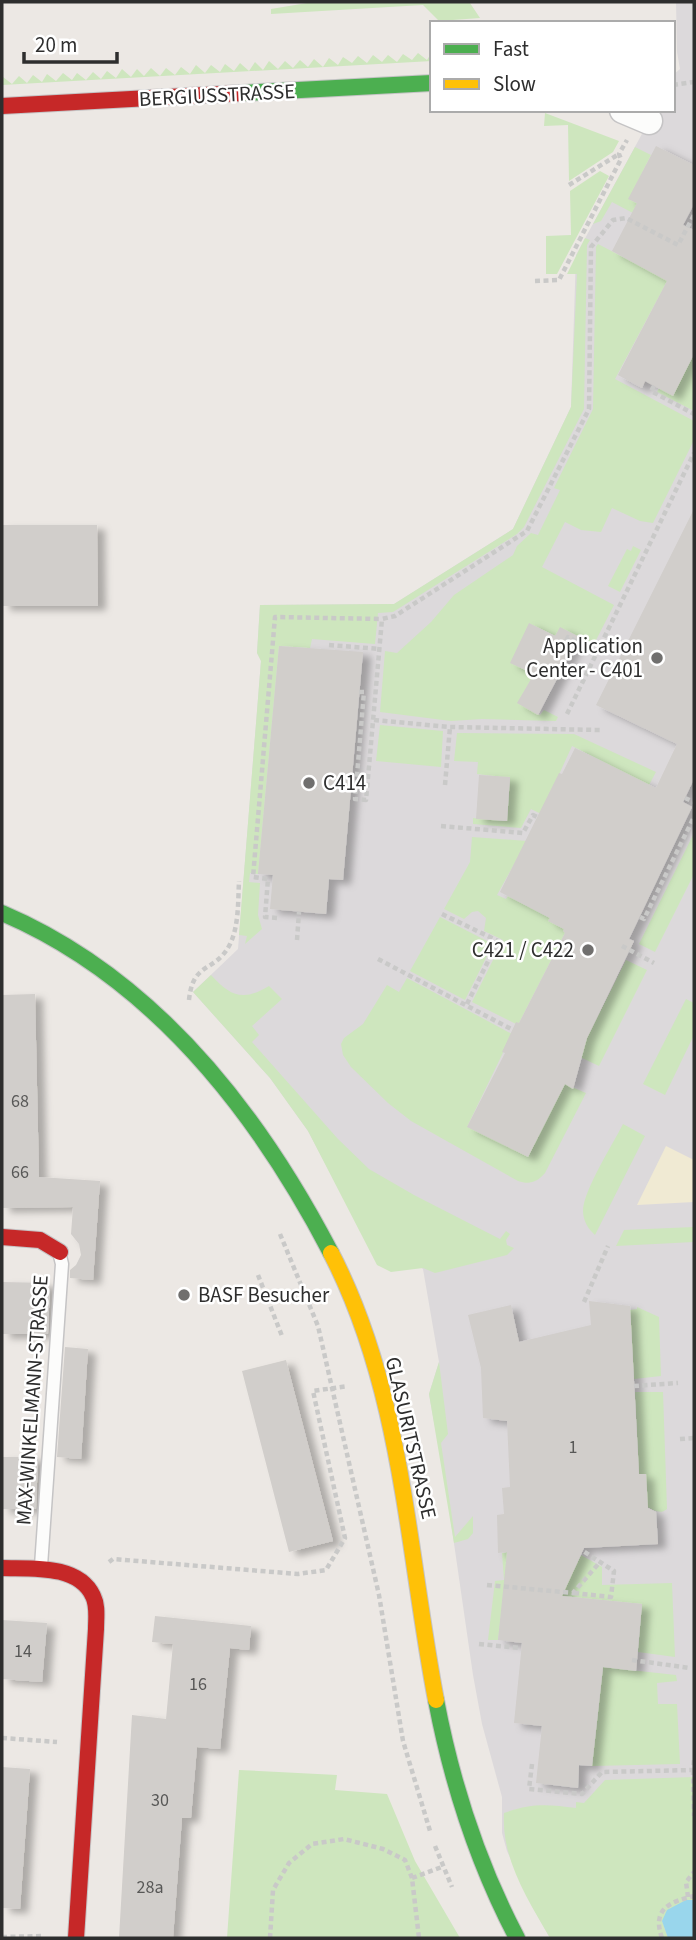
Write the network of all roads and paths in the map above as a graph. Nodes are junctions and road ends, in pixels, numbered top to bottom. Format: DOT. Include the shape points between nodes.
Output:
graph roads {
  1 [pos="694,82"];
  2 [pos="430,83"];
  3 [pos="675,85"];
  4 [pos="2,106"];
  5 [pos="637,116"];
  6 [pos="619,154"];
  7 [pos="569,185"];
  8 [pos="694,215"];
  9 [pos="535,281"];
  10 [pos="654,386"];
  11 [pos="694,414"];
  12 [pos="694,453"];
  13 [pos="382,619"];
  14 [pos="566,641"];
  15 [pos="329,645"];
  16 [pos="380,649"];
  17 [pos="597,652"];
  18 [pos="359,692"];
  19 [pos="567,714"];
  20 [pos="374,720"];
  21 [pos="450,727"];
  22 [pos="600,730"];
  23 [pos="445,785"];
  24 [pos="685,797"];
  25 [pos="694,802"];
  26 [pos="694,817"];
  27 [pos="539,818"];
  28 [pos="441,826"];
  29 [pos="239,881"];
  30 [pos="299,912"];
  31 [pos="2,914"];
  32 [pos="442,914"];
  33 [pos="640,917"];
  34 [pos="277,918"];
  35 [pos="296,940"];
  36 [pos="622,946"];
  37 [pos="378,958"];
  38 [pos="654,962"];
  39 [pos="188,1004"];
  40 [pos="466,1006"];
  41 [pos="513,1030"];
  42 [pos="278,1231"];
  43 [pos="2,1237"];
  44 [pos="608,1246"];
  45 [pos="60,1252"];
  46 [pos="258,1275"];
  47 [pos="584,1301"];
  48 [pos="282,1336"];
  49 [pos="678,1383"];
  50 [pos="634,1386"];
  51 [pos="333,1388"];
  52 [pos="694,1438"];
  53 [pos="680,1439"];
  54 [pos="583,1551"];
  55 [pos="113,1559"];
  56 [pos="600,1562"];
  57 [pos="2,1568"];
  58 [pos="40,1571"];
  59 [pos="487,1585"];
  60 [pos="573,1593"];
  61 [pos="479,1644"];
  62 [pos="520,1648"];
  63 [pos="632,1660"];
  64 [pos="690,1668"];
  65 [pos="2,1738"];
  66 [pos="89,1745"];
  67 [pos="694,1759"];
  68 [pos="531,1764"];
  69 [pos="693,1770"];
  70 [pos="694,1816"];
  71 [pos="431,1833"];
  72 [pos="435,1844"];
  73 [pos="694,1872"];
  74 [pos="412,1878"];
  75 [pos="694,1896"];
  76 [pos="688,1898"];
  77 [pos="2,1937"];
  78 [pos="76,1937"];
  79 [pos="270,1938"];
  80 [pos="419,1938"];
  81 [pos="517,1938"];
  82 [pos="662,1938"];
  1 -- 3 [label="path"];
  2 -- 4 [label="main road, BERGIUSSTRASSE"];
  5 -- 6 [label="path"];
  6 -- 7 [label="path"];
  6 -- 9 [label="path" via="621,159 559,280"];
  8 -- 13 [label="path" via="678,245 626,218 613,220 597,238 592,247 589,409 527,531 395,616"];
  10 -- 11 [label="path" via="651,391"];
  12 -- 17 [label="path"];
  13 -- 16 [label="path"];
  13 -- 34 [label="path" via="275,617 253,877 268,879 265,917"];
  14 -- 17 [label="path" via="568,637"];
  15 -- 16 [label="path"];
  16 -- 20 [label="path"];
  17 -- 19 [label="path"];
  18 -- 20 [label="path" via="364,692 355,799 366,800"];
  20 -- 21 [label="path"];
  21 -- 22 [label="path"];
  21 -- 23 [label="path"];
  24 -- 25 [label="path"];
  26 -- 33 [label="path" via="644,919"];
  27 -- 28 [label="path" via="533,815 523,833"];
  29 -- 39 [label="path" via="230,945 221,961 197,974 190,984"];
  30 -- 35 [label="path"];
  31 -- 81 [label="main road, GLASURITSTRASSE" via="72,948 170,1026 247,1116 289,1176 325,1241 380,1380 412,1531 433,1684 453,1782 489,1882"];
  32 -- 40 [label="path" via="498,941"];
  36 -- 38 [label="path"];
  37 -- 40 [label="path"];
  40 -- 41 [label="path"];
  42 -- 51 [label="path" via="318,1326"];
  43 -- 45 [label="main road, MAX-WINKELMANN-STRASSE" via="44,1240"];
  44 -- 47 [label="path"];
  45 -- 58 [label="lane, MAX-WINKELMANN-STRASSE"];
  46 -- 48 [label="path"];
  49 -- 50 [label="path"];
  51 -- 55 [label="path" via="313,1391 345,1538 326,1570 298,1574"];
  51 -- 71 [label="path" via="379,1595 403,1741"];
  52 -- 53 [label="path"];
  54 -- 56 [label="path"];
  56 -- 60 [label="path"];
  56 -- 60 [label="path" via="614,1571 611,1597"];
  57 -- 58 [label="main road"];
  58 -- 66 [label="main road" via="76,1578 92,1595 96,1629"];
  59 -- 60 [label="path"];
  61 -- 62 [label="path"];
  63 -- 64 [label="path"];
  65 -- 66 [label="path"];
  66 -- 78 [label="main road"];
  67 -- 69 [label="path"];
  68 -- 69 [label="path" via="529,1788 582,1794 602,1772"];
  69 -- 70 [label="path"];
  72 -- 74 [label="path" via="442,1867"];
  73 -- 76 [label="path" via="685,1882"];
  74 -- 79 [label="path" via="405,1860 383,1849 344,1839 312,1844 289,1863 273,1890"];
  74 -- 80 [label="path"];
  75 -- 76 [label="path"];
  76 -- 82 [label="path" via="661,1912 657,1923"];
  77 -- 78 [label="path"];
}
